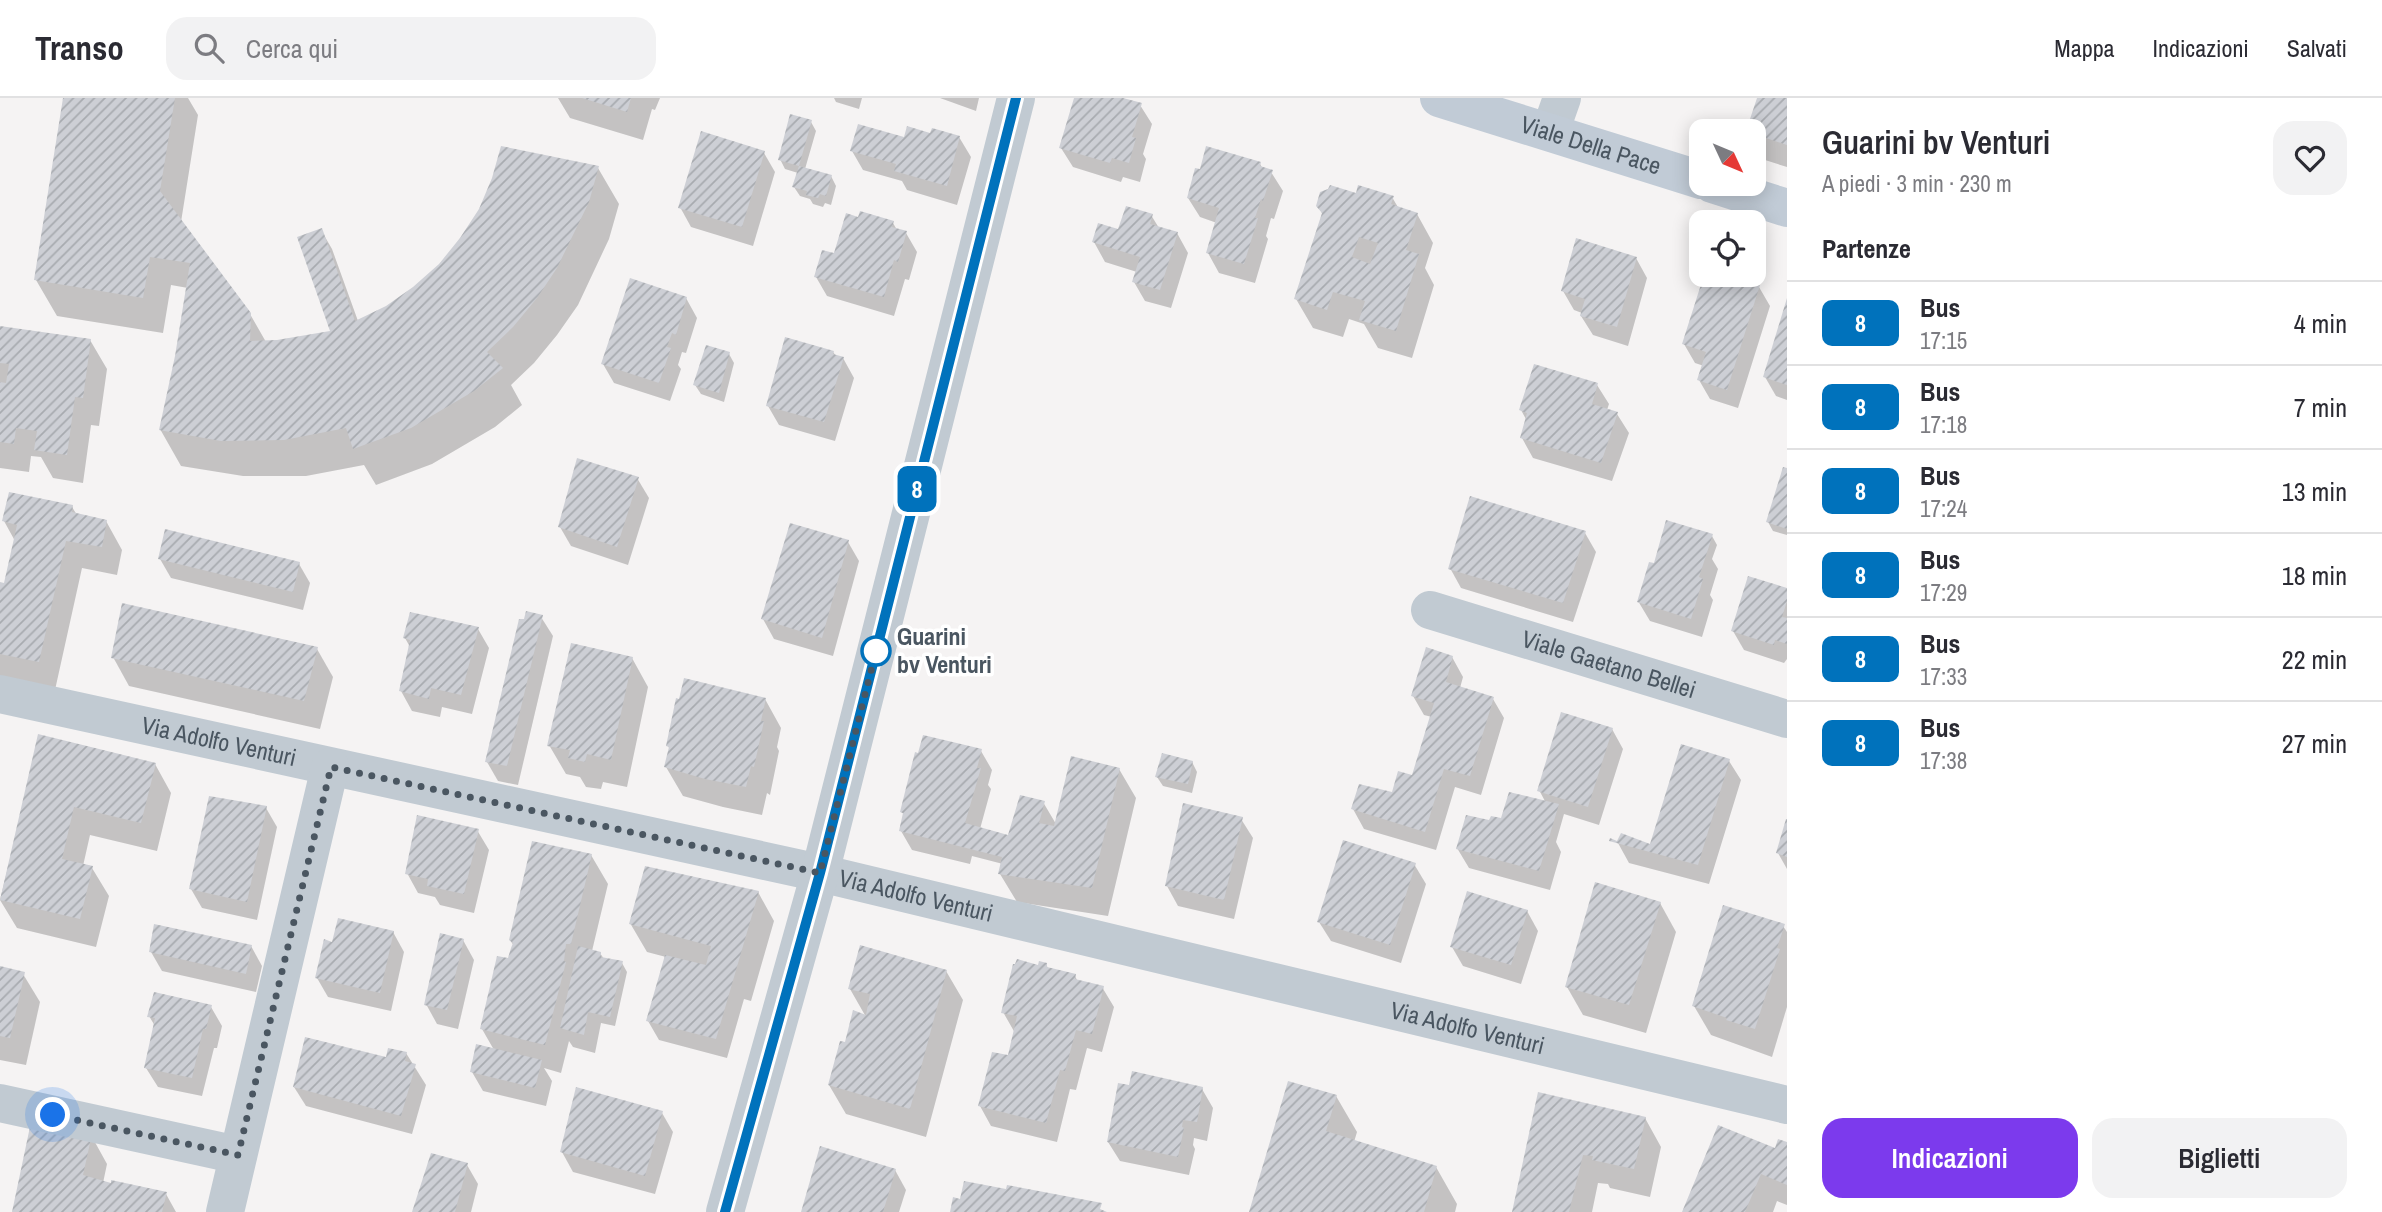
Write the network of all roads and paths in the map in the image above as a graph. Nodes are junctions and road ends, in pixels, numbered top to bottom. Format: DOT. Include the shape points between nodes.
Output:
graph roads {
  1 [pos="1016,98"];
  2 [pos="1439,98"];
  3 [pos="1556,115"];
  4 [pos="1689,175"];
  5 [pos="1750,196"];
  6 [pos="1787,208"];
  7 [pos="1430,610"];
  8 [pos="0,694"];
  9 [pos="1787,719"];
  10 [pos="331,767"];
  11 [pos="820,873"];
  12 [pos="0,1103"];
  13 [pos="1787,1105"];
  14 [pos="238,1155"];
  15 [pos="225,1212"];
  16 [pos="725,1212"];
  1 -- 11 [label="street"];
  2 -- 3 [label="street, Viale Della Pace"];
  3 -- 4 [label="street, Viale Della Pace"];
  5 -- 6 [label="street"];
  7 -- 9 [label="street, Viale Gaetano Bellei"];
  8 -- 10 [label="street, Via Adolfo Venturi"];
  10 -- 11 [label="street, Via Adolfo Venturi"];
  10 -- 14 [label="street"];
  11 -- 13 [label="street, Via Adolfo Venturi"];
  11 -- 16 [label="street"];
  12 -- 14 [label="street"];
  14 -- 15 [label="street"];
}
